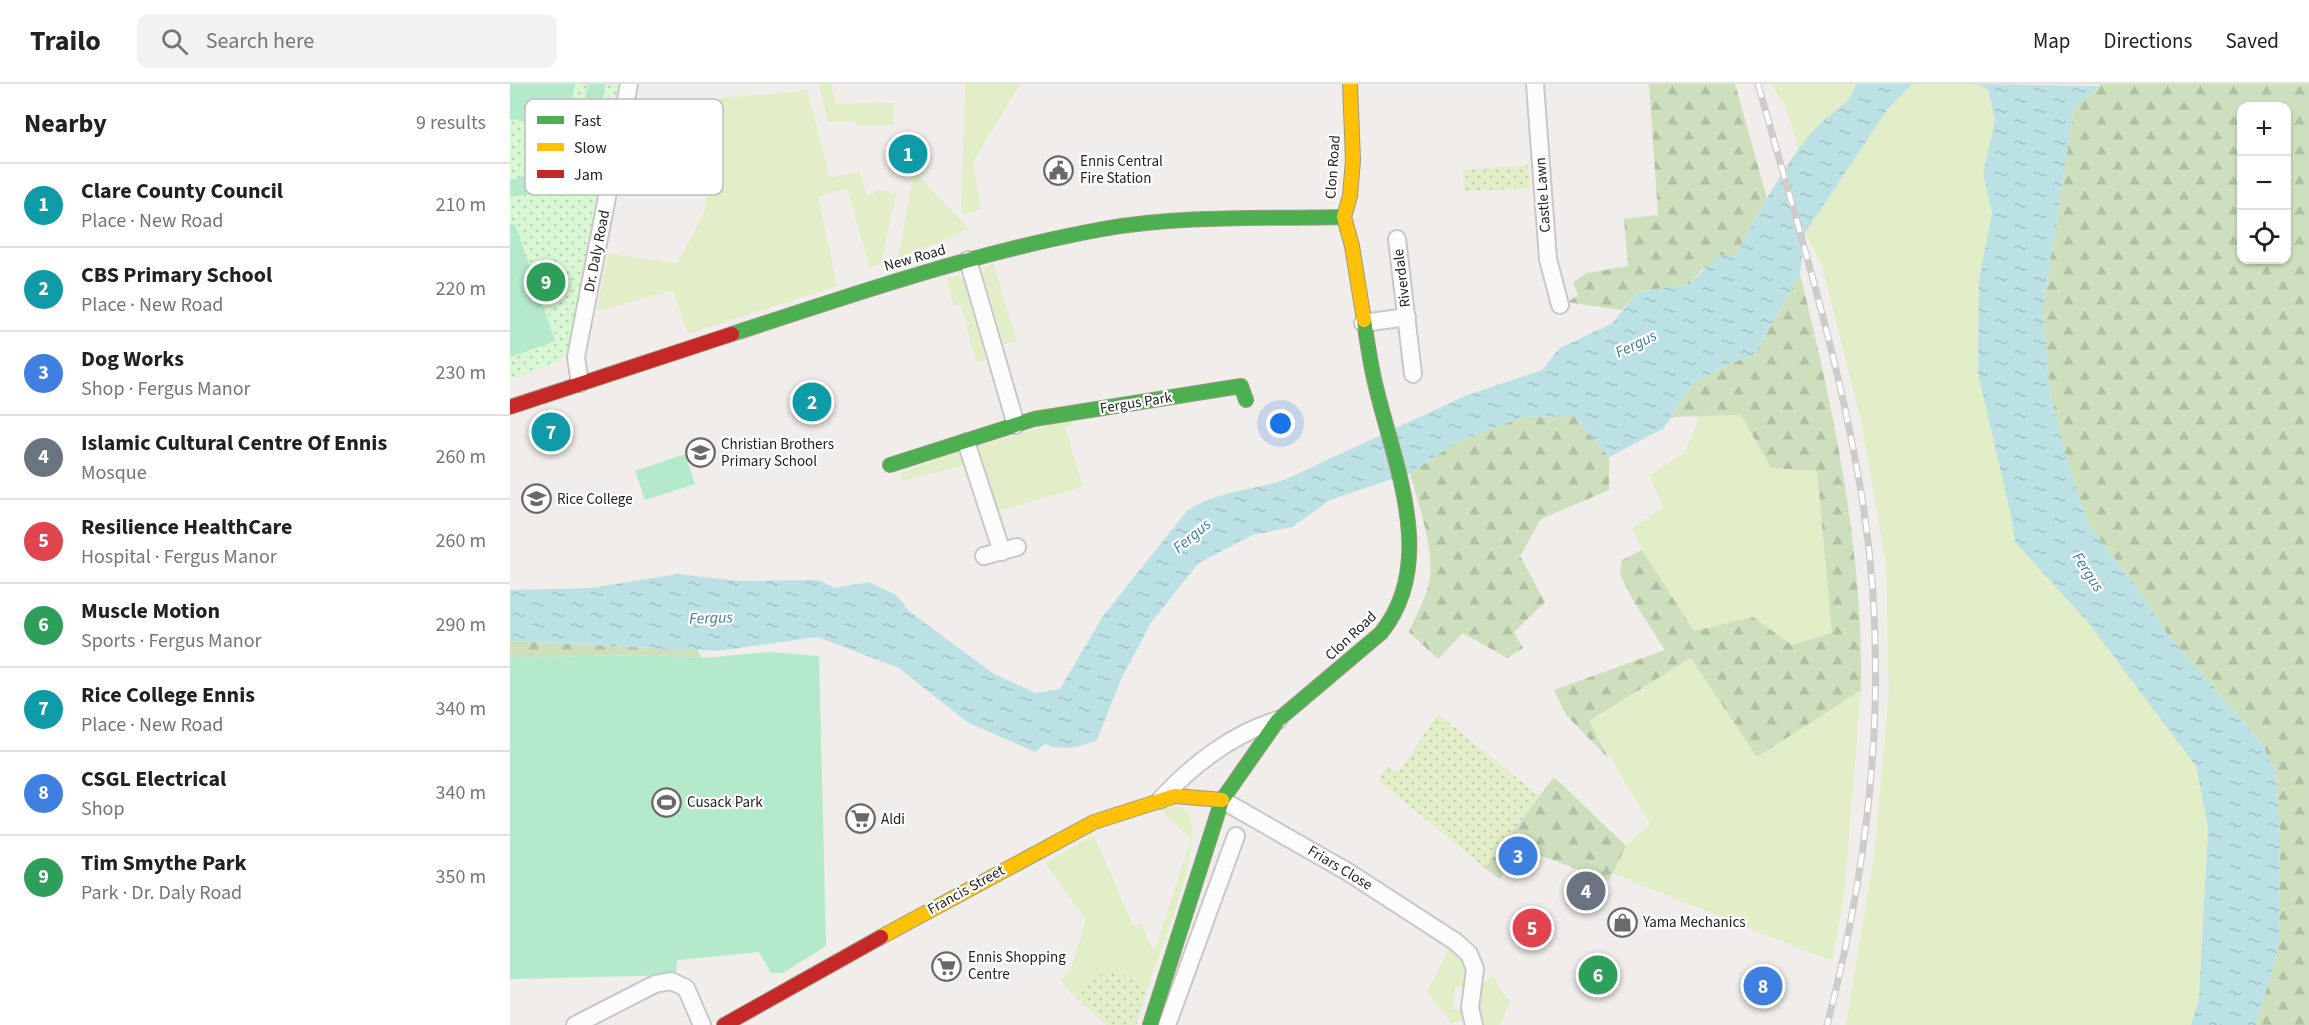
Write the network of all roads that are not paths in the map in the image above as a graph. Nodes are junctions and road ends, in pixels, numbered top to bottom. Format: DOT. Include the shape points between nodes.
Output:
graph roads {
  1 [pos="629,84"];
  2 [pos="1350,84"];
  3 [pos="1535,84"];
  4 [pos="626,99"];
  5 [pos="607,195"];
  6 [pos="1344,217"];
  7 [pos="1397,239"];
  8 [pos="968,260"];
  9 [pos="1560,305"];
  10 [pos="1407,317"];
  11 [pos="1363,323"];
  12 [pos="1413,374"];
  13 [pos="580,383"];
  14 [pos="1246,400"];
  15 [pos="510,407"];
  16 [pos="1016,425"];
  17 [pos="966,442"];
  18 [pos="890,465"];
  19 [pos="984,556"];
  20 [pos="1278,720"];
  21 [pos="1222,800"];
  22 [pos="1159,801"];
  23 [pos="1236,836"];
  24 [pos="1196,883"];
  25 [pos="1214,891"];
  26 [pos="576,1025"];
  27 [pos="702,1025"];
  28 [pos="724,1025"];
  29 [pos="1150,1025"];
  30 [pos="1167,1025"];
  31 [pos="1474,1025"];
  1 -- 4 [label="street, Dr. Daly Road"];
  2 -- 6 [label="street, Clon Road" via="1353,160"];
  3 -- 9 [label="street, Castle Lawn" via="1548,259"];
  5 -- 13 [label="street, Dr. Daly Road" via="576,357"];
  6 -- 8 [label="street, New Road" via="1149,223"];
  6 -- 11 [label="street, Clon Road"];
  7 -- 10 [label="street, Riverdale"];
  8 -- 13 [label="street, New Road"];
  8 -- 16 [label="street"];
  10 -- 11 [label="street, Riverdale"];
  10 -- 12 [label="street, Riverdale"];
  11 -- 20 [label="street, Clon Road" via="1402,490 1410,555 1406,586 1393,618 1362,651"];
  13 -- 15 [label="street, New Road"];
  14 -- 16 [label="street, Fergus Park" via="1241,386"];
  16 -- 17 [label="street, Fergus Park"];
  17 -- 18 [label="street, Fergus Park"];
  17 -- 19 [label="street" via="1009,550"];
  20 -- 21 [label="street, Clon Road"];
  20 -- 22 [label="street" via="1254,727 1183,774"];
  21 -- 22 [label="street, Francis Street" via="1185,796"];
  21 -- 24 [label="street, Clon Road"];
  21 -- 31 [label="street, Friars Close" via="1348,872 1456,942 1469,954 1475,969 1470,1008"];
  22 -- 28 [label="street, Francis Street" via="1094,822"];
  23 -- 25 [label="street"];
  24 -- 25 [label="street"];
  24 -- 29 [label="street, Clon Road"];
  25 -- 30 [label="street"];
  26 -- 27 [label="street" via="655,984 671,981 686,988"];
}
